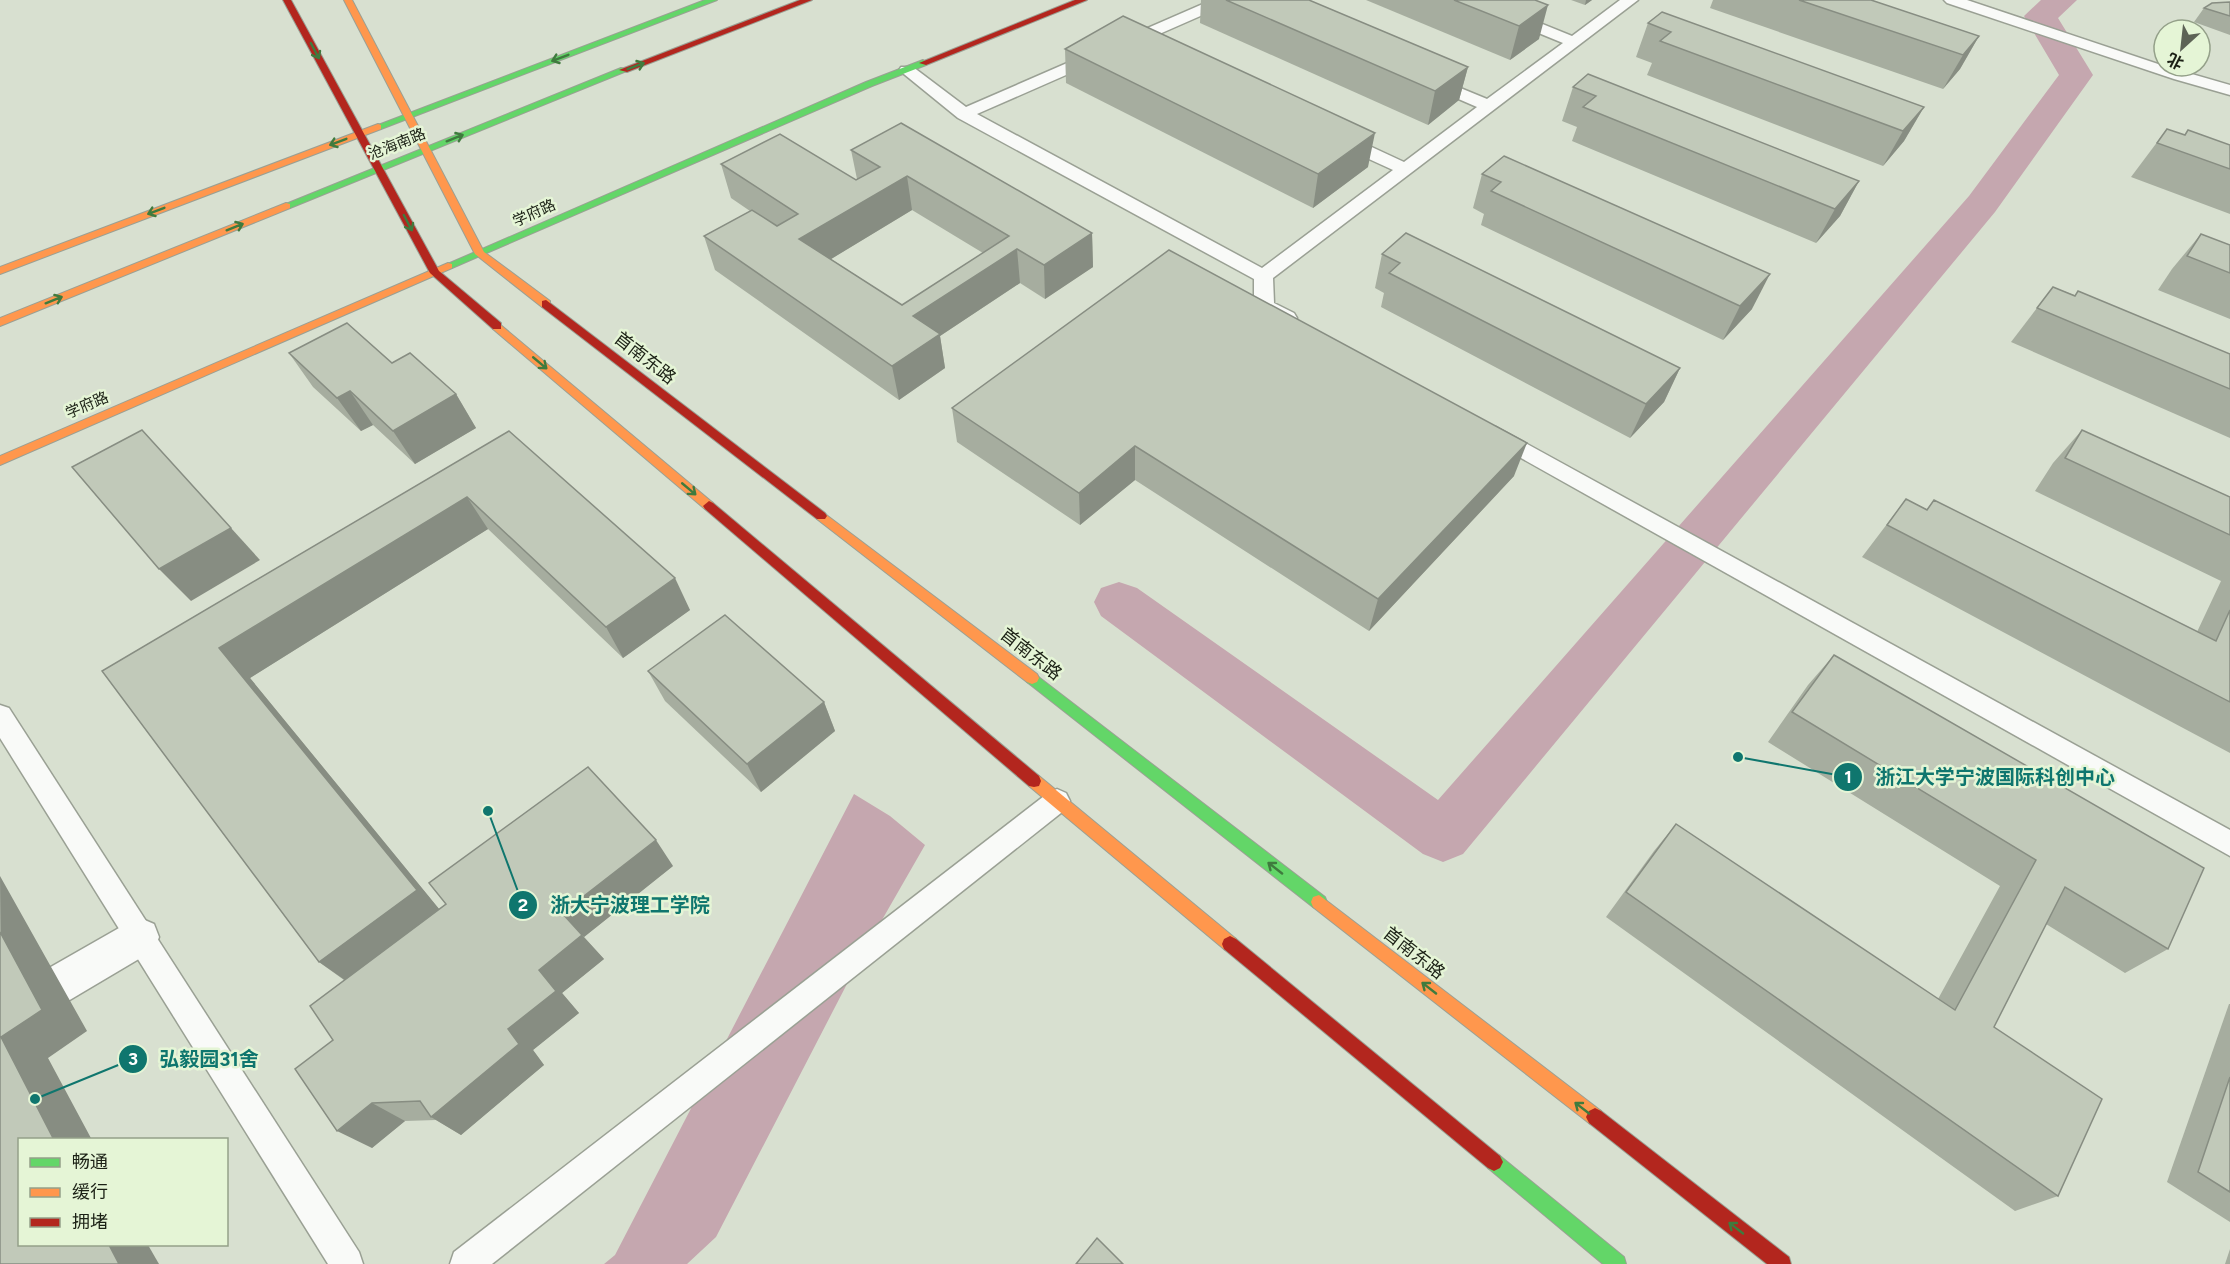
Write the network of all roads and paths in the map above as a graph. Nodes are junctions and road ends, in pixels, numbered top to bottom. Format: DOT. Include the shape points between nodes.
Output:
graph roads {
  1 [pos="287,0"];
  2 [pos="348,0"];
  3 [pos="713,0"];
  4 [pos="808,0"];
  5 [pos="1083,0"];
  6 [pos="1225,0"];
  7 [pos="1470,0"];
  8 [pos="1630,0"];
  9 [pos="1952,0"];
  10 [pos="1130,40"];
  11 [pos="1574,42"];
  12 [pos="1151,50"];
  13 [pos="907,70"];
  14 [pos="1413,74"];
  15 [pos="2230,90"];
  16 [pos="1489,106"];
  17 [pos="964,114"];
  18 [pos="408,116"];
  19 [pos="360,134"];
  20 [pos="1331,135"];
  21 [pos="426,150"];
  22 [pos="378,169"];
  23 [pos="1405,170"];
  24 [pos="480,254"];
  25 [pos="0,272"];
  26 [pos="435,273"];
  27 [pos="1263,276"];
  28 [pos="0,322"];
  29 [pos="1305,328"];
  30 [pos="1479,425"];
  31 [pos="0,461"];
  32 [pos="0,716"];
  33 [pos="1057,801"];
  34 [pos="2230,844"];
  35 [pos="140,937"];
  36 [pos="0,1019"];
  37 [pos="347,1264"];
  38 [pos="466,1264"];
  39 [pos="1617,1264"];
  40 [pos="1782,1264"];
  1 -- 19 [label="main road, one-way"];
  2 -- 18 [label="main road, 首南东路"];
  3 -- 18 [label="main road, 沧海南路, one-way"];
  21 -- 4 [label="main road, 沧海南路, one-way"];
  5 -- 13 [label="main road, 学府路"];
  6 -- 10 [label="lane"];
  7 -- 11 [label="lane"];
  8 -- 11 [label="lane"];
  9 -- 15 [label="lane"];
  10 -- 12 [label="lane"];
  10 -- 17 [label="lane"];
  11 -- 16 [label="lane"];
  13 -- 17 [label="lane"];
  13 -- 24 [label="main road, 学府路"];
  14 -- 16 [label="lane"];
  16 -- 23 [label="lane"];
  17 -- 27 [label="lane"];
  18 -- 19 [label="main road, 沧海南路"];
  18 -- 21 [label="main road, 首南东路"];
  19 -- 22 [label="main road"];
  19 -- 25 [label="main road, 沧海南路, one-way"];
  20 -- 23 [label="lane"];
  21 -- 22 [label="main road, 沧海南路"];
  21 -- 24 [label="main road, 首南东路"];
  22 -- 26 [label="main road, one-way"];
  28 -- 22 [label="main road, 沧海南路, one-way"];
  23 -- 27 [label="lane"];
  24 -- 26 [label="main road, 学府路"];
  40 -- 24 [label="main road, 首南东路, one-way" via="1114,741"];
  26 -- 31 [label="main road, 学府路"];
  26 -- 33 [label="main road, one-way"];
  27 -- 29 [label="lane" via="1264,306"];
  30 -- 34 [label="lane"];
  32 -- 35 [label="lane"];
  33 -- 38 [label="lane"];
  33 -- 39 [label="main road"];
  35 -- 36 [label="street"];
  35 -- 37 [label="lane"];
}
